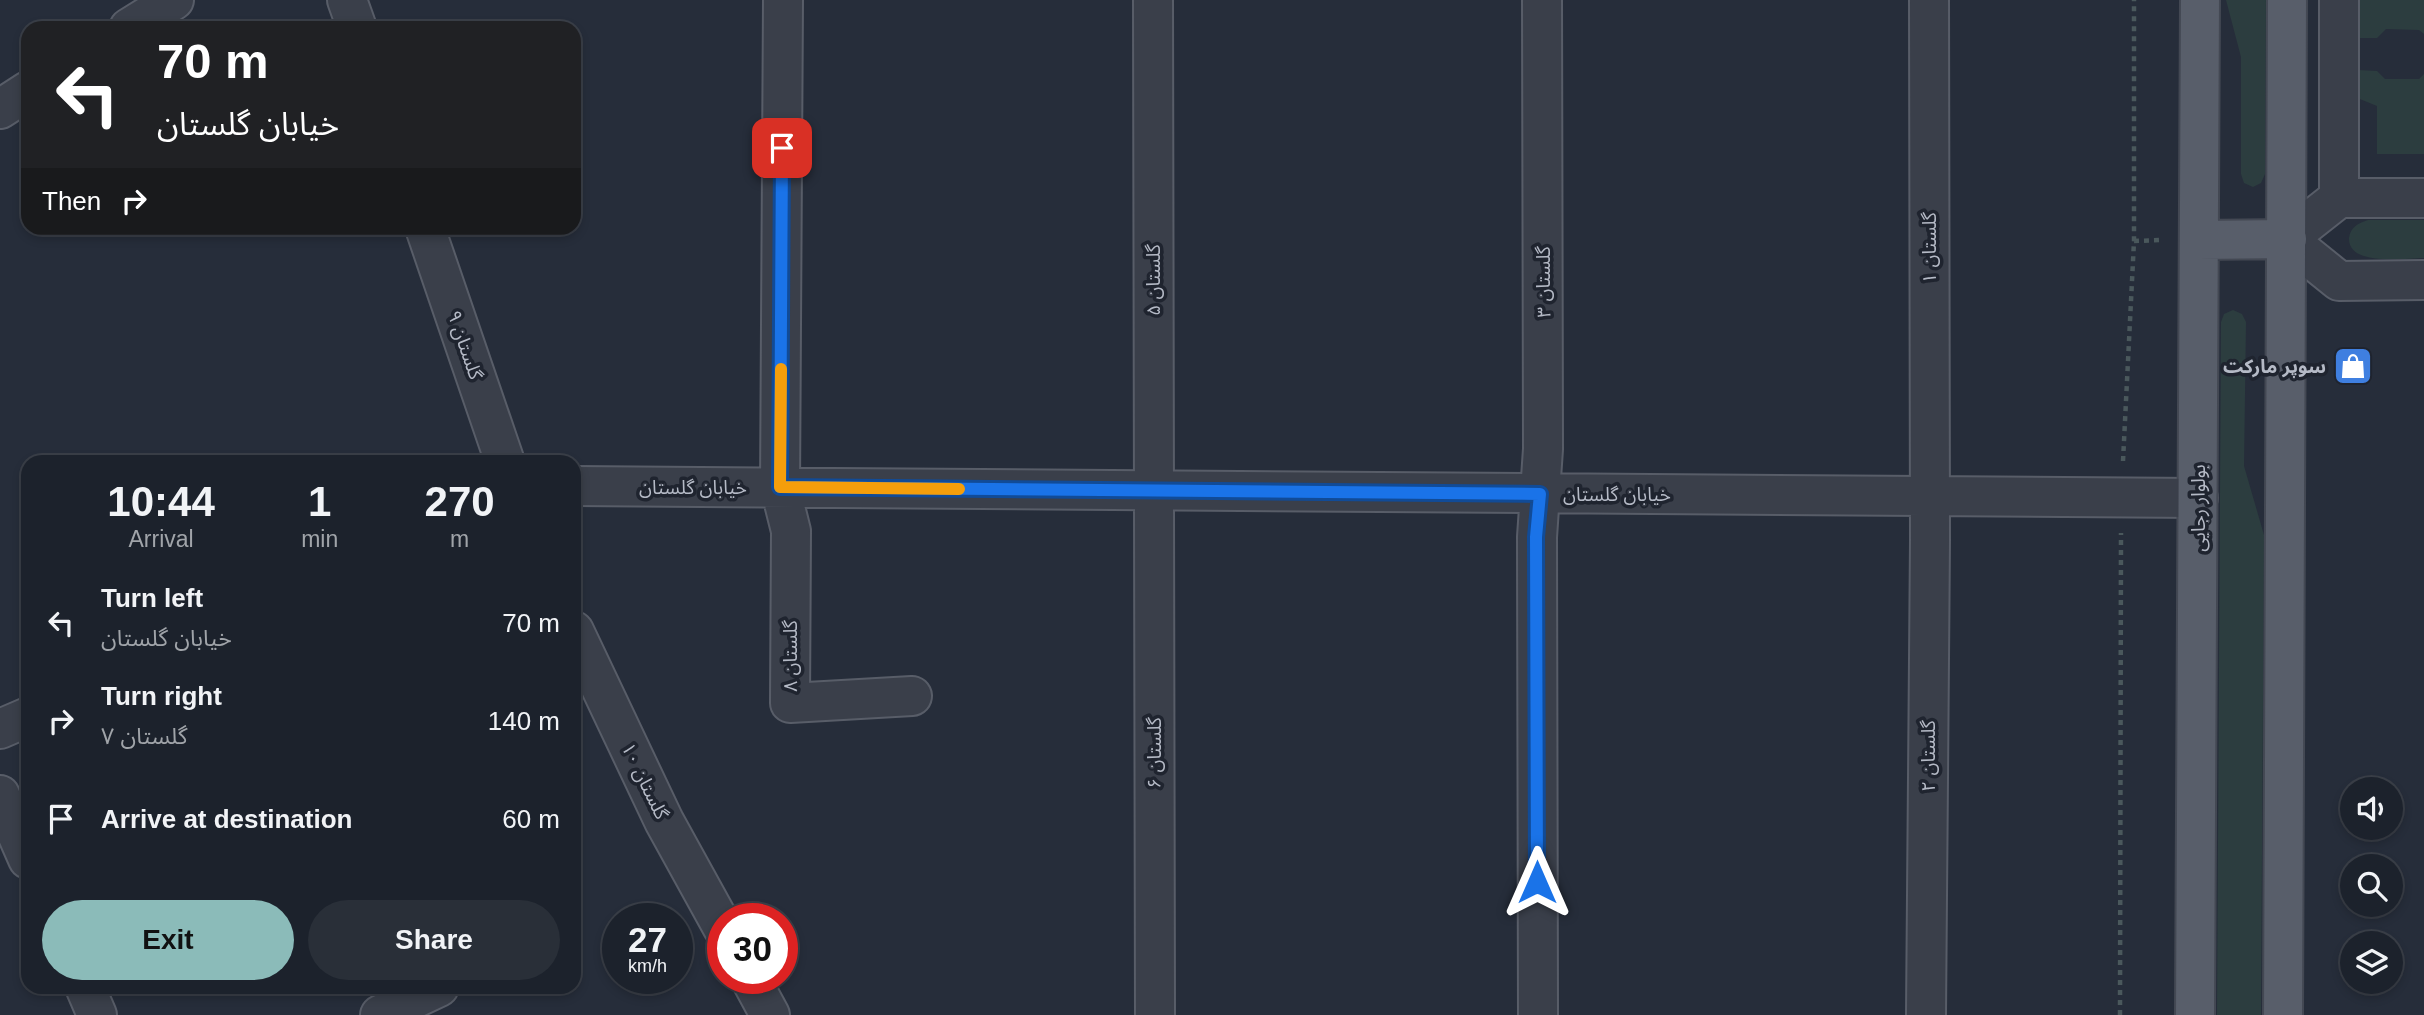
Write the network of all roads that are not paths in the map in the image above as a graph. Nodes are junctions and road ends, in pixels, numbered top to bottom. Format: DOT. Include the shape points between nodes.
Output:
graph roads {
  1 [pos="174,0"];
  2 [pos="348,0"];
  3 [pos="783,0"];
  4 [pos="1153,0"];
  5 [pos="1542,0"];
  6 [pos="1928,0"];
  7 [pos="2200,0"];
  8 [pos="2287,0"];
  9 [pos="2339,0"];
  10 [pos="140,21"];
  11 [pos="355,21"];
  12 [pos="21,95"];
  13 [pos="0,108"];
  14 [pos="2339,198"];
  15 [pos="2424,198"];
  16 [pos="427,235"];
  17 [pos="2287,239"];
  18 [pos="2199,240"];
  19 [pos="2424,280"];
  20 [pos="503,455"];
  21 [pos="581,486"];
  22 [pos="780,487"];
  23 [pos="1153,490"];
  24 [pos="1540,494"];
  25 [pos="1930,496"];
  26 [pos="2198,498"];
  27 [pos="581,646"];
  28 [pos="912,696"];
  29 [pos="21,720"];
  30 [pos="0,729"];
  31 [pos="0,795"];
  32 [pos="21,843"];
  33 [pos="709,903"];
  34 [pos="88,994"];
  35 [pos="424,994"];
  36 [pos="759,994"];
  37 [pos="97,1015"];
  38 [pos="380,1015"];
  39 [pos="770,1015"];
  40 [pos="1155,1015"];
  41 [pos="1538,1015"];
  42 [pos="1926,1015"];
  43 [pos="2195,1015"];
  44 [pos="2283,1015"];
  1 -- 10 [label="street"];
  2 -- 11 [label="street"];
  3 -- 22 [label="street"];
  4 -- 23 [label="street, گلستان ۵"];
  5 -- 24 [label="street, گلستان ۳" via="1544,449"];
  6 -- 25 [label="street, گلستان ۱"];
  7 -- 18 [label="main road, بولوار رجایی"];
  8 -- 17 [label="main road"];
  9 -- 14 [label="street"];
  12 -- 13 [label="street"];
  14 -- 15 [label="street"];
  14 -- 17 [label="street"];
  16 -- 20 [label="street, گلستان ۹"];
  17 -- 18 [label="main road"];
  17 -- 19 [label="street" via="2339,281"];
  17 -- 44 [label="main road"];
  18 -- 26 [label="main road, بولوار رجایی"];
  21 -- 22 [label="street, خیابان گلستان"];
  22 -- 23 [label="street, خیابان گلستان"];
  22 -- 28 [label="street, گلستان ۸" via="791,531 790,703"];
  23 -- 24 [label="street, خیابان گلستان"];
  23 -- 40 [label="street, گلستان ۶"];
  24 -- 25 [label="street, خیابان گلستان"];
  24 -- 41 [label="street, گلستان ۳" via="1536,537"];
  25 -- 26 [label="street, خیابان گلستان"];
  25 -- 42 [label="street, گلستان ۲"];
  26 -- 43 [label="main road, بولوار رجایی"];
  27 -- 33 [label="street, گلستان ۱۰" via="664,821"];
  29 -- 30 [label="street"];
  31 -- 32 [label="street"];
  34 -- 37 [label="street"];
  35 -- 38 [label="street"];
  36 -- 39 [label="street"];
}
